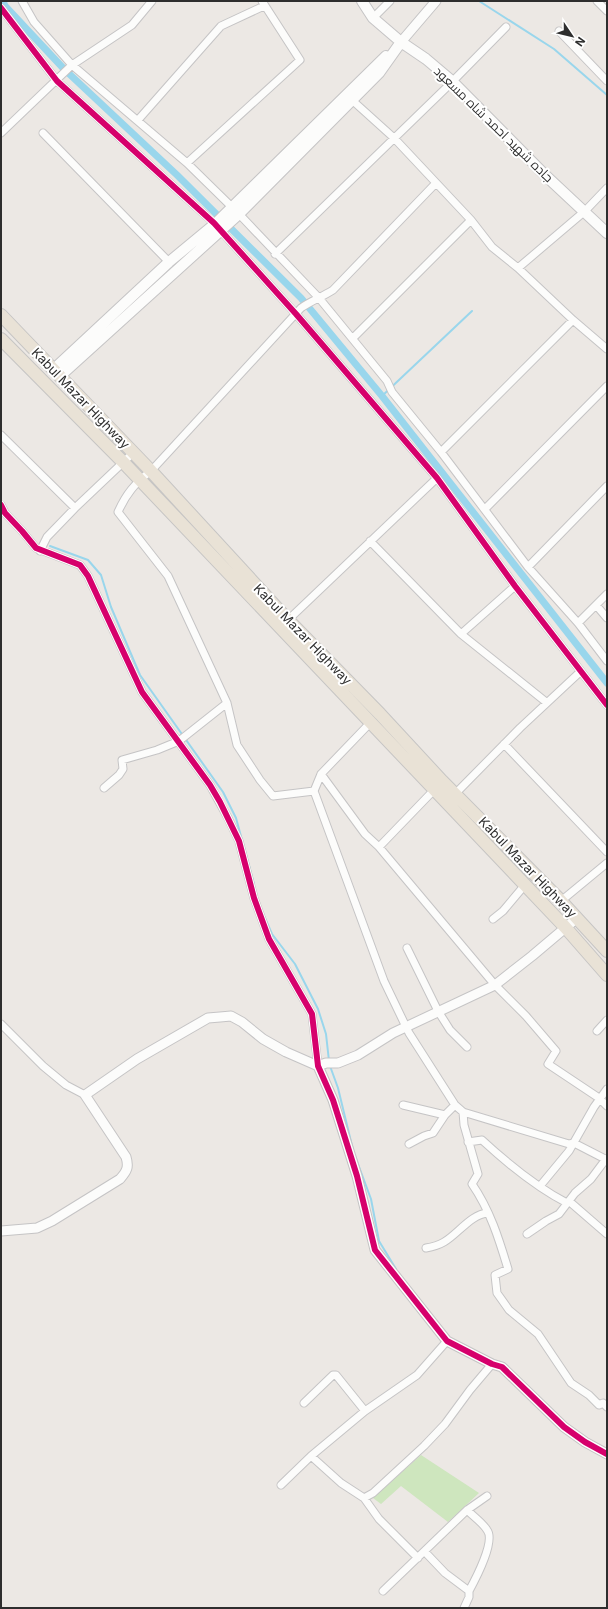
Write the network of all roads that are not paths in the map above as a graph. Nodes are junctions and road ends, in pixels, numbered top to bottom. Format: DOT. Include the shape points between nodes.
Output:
graph roads {
  1 [pos="22,1"];
  2 [pos="152,1"];
  3 [pos="362,1"];
  4 [pos="390,1"];
  5 [pos="436,1"];
  6 [pos="597,1"];
  7 [pos="263,3"];
  8 [pos="1,8"];
  9 [pos="607,11"];
  10 [pos="373,18"];
  11 [pos="506,27"];
  12 [pos="559,31"];
  13 [pos="401,42"];
  14 [pos="71,66"];
  15 [pos="60,78"];
  16 [pos="452,81"];
  17 [pos="607,81"];
  18 [pos="353,101"];
  19 [pos="138,120"];
  20 [pos="1,133"];
  21 [pos="43,133"];
  22 [pos="394,138"];
  23 [pos="187,162"];
  24 [pos="436,182"];
  25 [pos="607,188"];
  26 [pos="234,211"];
  27 [pos="585,211"];
  28 [pos="471,220"];
  29 [pos="219,227"];
  30 [pos="607,233"];
  31 [pos="275,254"];
  32 [pos="169,262"];
  33 [pos="518,268"];
  34 [pos="316,299"];
  35 [pos="299,311"];
  36 [pos="1,315"];
  37 [pos="573,320"];
  38 [pos="354,338"];
  39 [pos="1,339"];
  40 [pos="607,349"];
  41 [pos="56,373"];
  42 [pos="607,386"];
  43 [pos="1,435"];
  44 [pos="441,452"];
  45 [pos="133,453"];
  46 [pos="123,462"];
  47 [pos="151,471"];
  48 [pos="437,478"];
  49 [pos="140,480"];
  50 [pos="607,486"];
  51 [pos="1,505"];
  52 [pos="75,508"];
  53 [pos="485,509"];
  54 [pos="370,541"];
  55 [pos="40,551"];
  56 [pos="528,567"];
  57 [pos="515,586"];
  58 [pos="607,594"];
  59 [pos="596,605"];
  60 [pos="607,618"];
  61 [pos="288,620"];
  62 [pos="578,623"];
  63 [pos="461,634"];
  64 [pos="607,661"];
  65 [pos="580,672"];
  66 [pos="546,702"];
  67 [pos="227,703"];
  68 [pos="607,705"];
  69 [pos="371,722"];
  70 [pos="182,738"];
  71 [pos="504,744"];
  72 [pos="321,774"];
  73 [pos="104,788"];
  74 [pos="434,790"];
  75 [pos="314,791"];
  76 [pos="456,793"];
  77 [pos="379,847"];
  78 [pos="607,852"];
  79 [pos="607,863"];
  80 [pos="524,886"];
  81 [pos="561,902"];
  82 [pos="576,918"];
  83 [pos="493,919"];
  84 [pos="565,927"];
  85 [pos="407,948"];
  86 [pos="607,952"];
  87 [pos="607,975"];
  88 [pos="495,984"];
  89 [pos="438,1011"];
  90 [pos="607,1020"];
  91 [pos="1,1024"];
  92 [pos="406,1027"];
  93 [pos="597,1031"];
  94 [pos="467,1047"];
  95 [pos="322,1064"];
  96 [pos="607,1089"];
  97 [pos="84,1095"];
  98 [pos="599,1098"];
  99 [pos="403,1105"];
  100 [pos="455,1105"];
  101 [pos="607,1106"];
  102 [pos="463,1112"];
  103 [pos="445,1115"];
  104 [pos="468,1142"];
  105 [pos="574,1143"];
  106 [pos="409,1144"];
  107 [pos="606,1160"];
  108 [pos="540,1186"];
  109 [pos="568,1202"];
  110 [pos="488,1213"];
  111 [pos="1,1231"];
  112 [pos="527,1234"];
  113 [pos="607,1234"];
  114 [pos="426,1248"];
  115 [pos="447,1341"];
  116 [pos="492,1364"];
  117 [pos="304,1403"];
  118 [pos="607,1407"];
  119 [pos="365,1411"];
  120 [pos="607,1454"];
  121 [pos="311,1456"];
  122 [pos="281,1485"];
  123 [pos="487,1496"];
  124 [pos="364,1498"];
  125 [pos="467,1510"];
  126 [pos="425,1552"];
  127 [pos="418,1558"];
  128 [pos="383,1591"];
  129 [pos="469,1591"];
  130 [pos="464,1608"];
  1 -- 14 [label="street" via="34,22"];
  2 -- 14 [label="street" via="132,24"];
  3 -- 10 [label="main road, جاده شهيد احمد شاه مسعود"];
  4 -- 10 [label="street"];
  5 -- 13 [label="street"];
  6 -- 9 [label="street"];
  7 -- 19 [label="street" via="221,26"];
  7 -- 23 [label="street" via="300,60"];
  8 -- 15 [label="street"];
  10 -- 13 [label="main road, جاده شهيد احمد شاه مسعود"];
  11 -- 16 [label="street"];
  12 -- 17 [label="street"];
  13 -- 16 [label="main road, جاده شهيد احمد شاه مسعود"];
  13 -- 18 [label="main road" via="379,73"];
  13 -- 26 [label="main road"];
  14 -- 15 [label="street"];
  14 -- 19 [label="street"];
  15 -- 20 [label="street"];
  15 -- 29 [label="street"];
  16 -- 22 [label="street"];
  16 -- 27 [label="main road, جاده شهيد احمد شاه مسعود" via="545,175"];
  18 -- 22 [label="street"];
  18 -- 26 [label="main road"];
  19 -- 23 [label="street"];
  21 -- 32 [label="street"];
  22 -- 24 [label="street"];
  22 -- 31 [label="street"];
  23 -- 26 [label="street"];
  24 -- 28 [label="street"];
  24 -- 34 [label="street" via="333,290"];
  25 -- 27 [label="street"];
  26 -- 29 [label="main road"];
  26 -- 31 [label="street"];
  27 -- 30 [label="main road, جاده شهيد احمد شاه مسعود"];
  27 -- 33 [label="street"];
  28 -- 33 [label="street" via="492,247"];
  28 -- 38 [label="street"];
  29 -- 32 [label="main road"];
  29 -- 35 [label="street"];
  29 -- 41 [label="main road"];
  31 -- 34 [label="street"];
  32 -- 41 [label="main road"];
  33 -- 37 [label="street"];
  34 -- 35 [label="street"];
  34 -- 38 [label="street"];
  35 -- 47 [label="street"];
  35 -- 48 [label="street"];
  36 -- 41 [label="highway, Kabul Mazar Highway"];
  37 -- 40 [label="street"];
  37 -- 44 [label="street"];
  38 -- 44 [label="street" via="387,381 392,392"];
  39 -- 46 [label="highway, Kabul Mazar Highway"];
  41 -- 45 [label="highway, Kabul Mazar Highway"];
  42 -- 53 [label="street"];
  43 -- 52 [label="street"];
  44 -- 53 [label="street"];
  45 -- 46 [label="street"];
  45 -- 47 [label="highway, Kabul Mazar Highway"];
  46 -- 49 [label="highway, Kabul Mazar Highway"];
  46 -- 52 [label="street"];
  47 -- 49 [label="street"];
  47 -- 61 [label="highway, Kabul Mazar Highway"];
  48 -- 54 [label="street"];
  48 -- 57 [label="street"];
  49 -- 67 [label="street" via="125,497 118,512 168,576"];
  49 -- 69 [label="highway, Kabul Mazar Highway"];
  50 -- 56 [label="street"];
  51 -- 55 [label="street" via="5,513"];
  52 -- 55 [label="street" via="47,537"];
  53 -- 56 [label="street"];
  54 -- 61 [label="street"];
  54 -- 63 [label="street"];
  55 -- 70 [label="street" via="80,566 88,576 142,692"];
  56 -- 62 [label="street"];
  57 -- 63 [label="street"];
  57 -- 65 [label="street"];
  58 -- 59 [label="street"];
  59 -- 60 [label="street"];
  59 -- 62 [label="street"];
  61 -- 76 [label="highway, Kabul Mazar Highway"];
  62 -- 64 [label="street"];
  63 -- 66 [label="street"];
  65 -- 66 [label="street"];
  65 -- 68 [label="street"];
  66 -- 71 [label="street"];
  67 -- 70 [label="street"];
  67 -- 75 [label="street" via="237,745 273,796"];
  69 -- 72 [label="street"];
  69 -- 74 [label="highway, Kabul Mazar Highway"];
  70 -- 73 [label="street" via="157,750 122,760 123,770"];
  70 -- 95 [label="street" via="214,791 239,841 254,898 269,939 312,1014"];
  71 -- 76 [label="street"];
  71 -- 78 [label="street"];
  72 -- 75 [label="street"];
  72 -- 77 [label="street" via="365,834"];
  74 -- 77 [label="street"];
  74 -- 80 [label="highway, Kabul Mazar Highway"];
  75 -- 92 [label="street" via="384,981"];
  76 -- 81 [label="highway, Kabul Mazar Highway"];
  77 -- 88 [label="street"];
  79 -- 81 [label="street"];
  80 -- 83 [label="street"];
  80 -- 84 [label="highway, Kabul Mazar Highway"];
  81 -- 82 [label="highway, Kabul Mazar Highway"];
  82 -- 84 [label="street"];
  82 -- 86 [label="highway, Kabul Mazar Highway"];
  84 -- 87 [label="highway, Kabul Mazar Highway"];
  84 -- 88 [label="street"];
  85 -- 89 [label="street"];
  88 -- 89 [label="street"];
  88 -- 98 [label="street" via="556,1050 548,1064"];
  89 -- 92 [label="street"];
  89 -- 94 [label="street" via="450,1030"];
  90 -- 93 [label="street"];
  91 -- 97 [label="street" via="66,1086"];
  92 -- 95 [label="street" via="358,1055 338,1063"];
  92 -- 100 [label="street"];
  95 -- 97 [label="street" via="274,1045 231,1016 208,1018"];
  95 -- 115 [label="street" via="358,1176 375,1250"];
  96 -- 98 [label="street"];
  97 -- 111 [label="street" via="126,1157 129,1166 125,1173 120,1179 38,1228"];
  98 -- 101 [label="street"];
  98 -- 105 [label="street"];
  99 -- 103 [label="street"];
  100 -- 102 [label="street"];
  100 -- 103 [label="street"];
  102 -- 104 [label="street"];
  102 -- 105 [label="street" via="569,1144"];
  103 -- 106 [label="street" via="433,1133"];
  104 -- 108 [label="street" via="482,1140"];
  104 -- 110 [label="street" via="478,1174 472,1184"];
  105 -- 107 [label="street"];
  105 -- 108 [label="street"];
  107 -- 109 [label="street" via="591,1180"];
  108 -- 109 [label="street" via="555,1197"];
  109 -- 112 [label="street" via="559,1214"];
  109 -- 113 [label="street"];
  110 -- 114 [label="street" via="467,1223 444,1242"];
  110 -- 118 [label="street" via="508,1269 495,1275 497,1293 509,1310 538,1334 571,1382 599,1405 603,1403"];
  115 -- 116 [label="street"];
  115 -- 119 [label="street" via="417,1375"];
  116 -- 120 [label="street" via="502,1367 564,1427"];
  116 -- 124 [label="street" via="445,1424 424,1446 373,1493"];
  117 -- 119 [label="street" via="336,1374"];
  119 -- 121 [label="street"];
  121 -- 122 [label="street"];
  121 -- 124 [label="street"];
  123 -- 125 [label="street"];
  124 -- 127 [label="street" via="379,1519"];
  125 -- 126 [label="street"];
  125 -- 129 [label="street" via="488,1530 490,1539"];
  126 -- 127 [label="street"];
  126 -- 129 [label="street" via="445,1573"];
  127 -- 128 [label="street"];
  129 -- 130 [label="street"];
}
